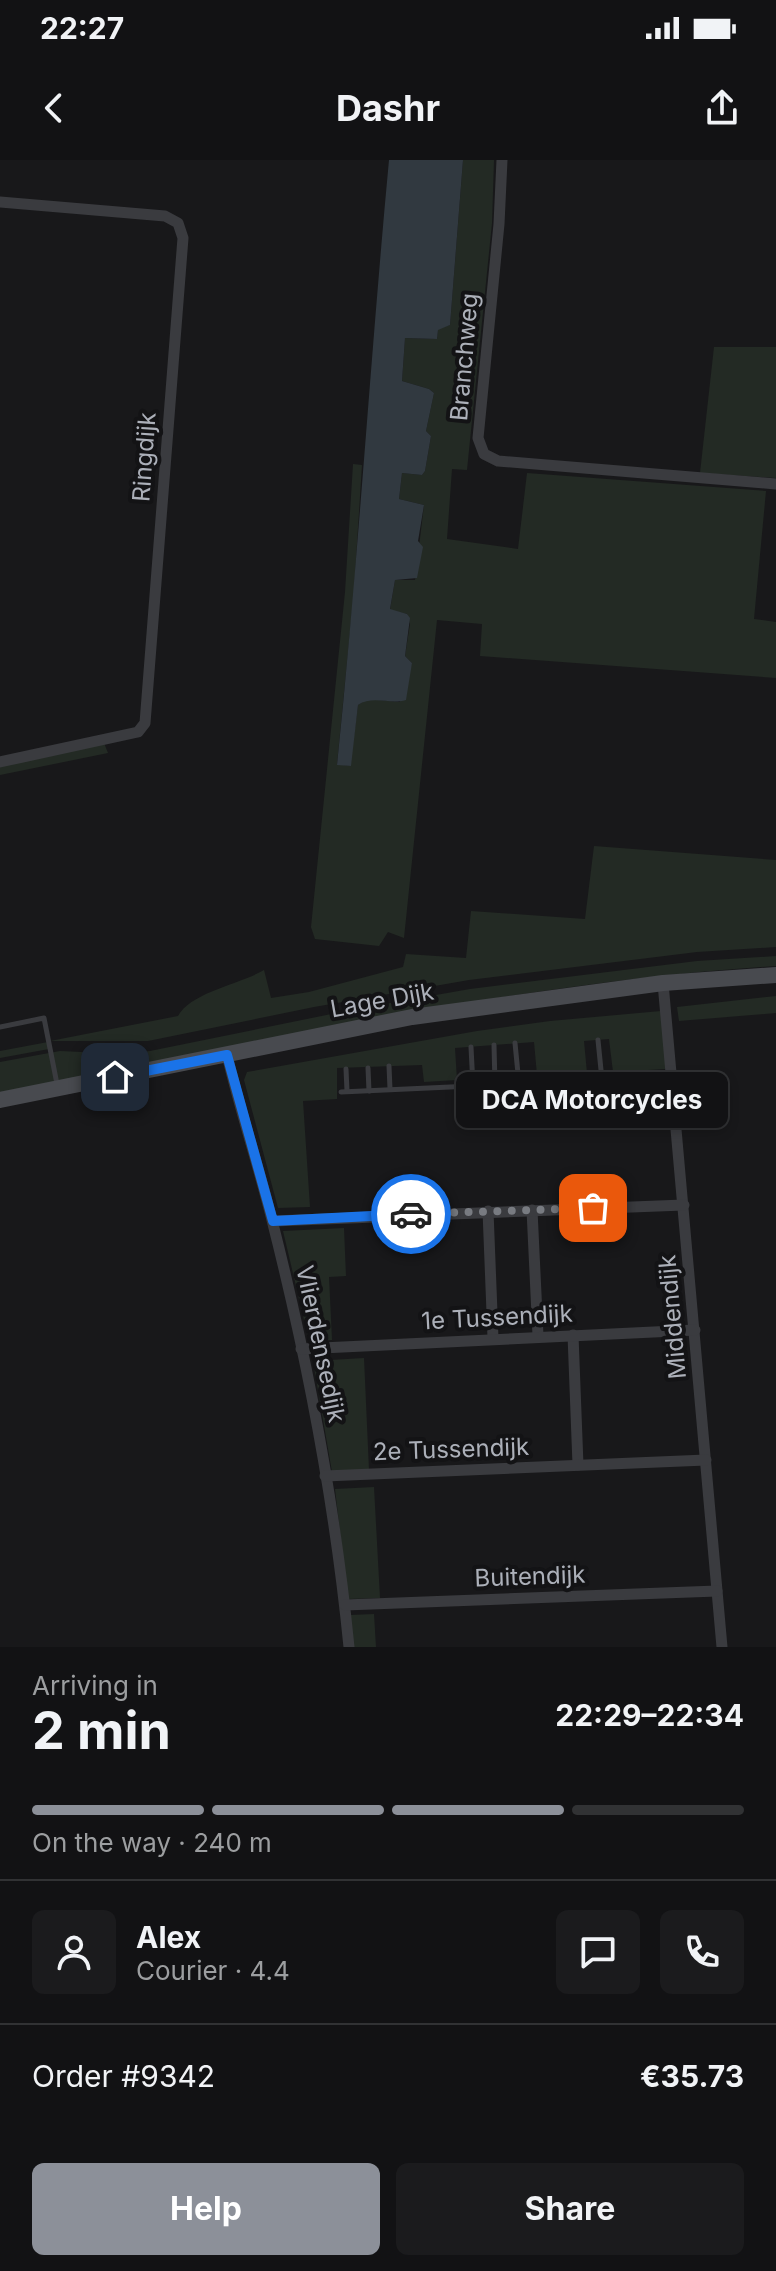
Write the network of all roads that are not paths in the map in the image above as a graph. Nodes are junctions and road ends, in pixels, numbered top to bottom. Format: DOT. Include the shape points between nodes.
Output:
graph roads {
  1 [pos="502,160"];
  2 [pos="0,202"];
  3 [pos="776,484"];
  4 [pos="0,762"];
  5 [pos="776,975"];
  6 [pos="663,983"];
  7 [pos="0,1027"];
  8 [pos="598,1040"];
  9 [pos="515,1043"];
  10 [pos="494,1045"];
  11 [pos="471,1047"];
  12 [pos="227,1055"];
  13 [pos="389,1066"];
  14 [pos="368,1068"];
  15 [pos="346,1069"];
  16 [pos="672,1077"];
  17 [pos="602,1080"];
  18 [pos="519,1084"];
  19 [pos="495,1085"];
  20 [pos="473,1086"];
  21 [pos="58,1088"];
  22 [pos="390,1089"];
  23 [pos="369,1091"];
  24 [pos="0,1100"];
  25 [pos="684,1205"];
  26 [pos="532,1210"];
  27 [pos="488,1211"];
  28 [pos="273,1221"];
  29 [pos="695,1330"];
  30 [pos="573,1335"];
  31 [pos="538,1336"];
  32 [pos="493,1338"];
  33 [pos="301,1349"];
  34 [pos="706,1460"];
  35 [pos="578,1465"];
  36 [pos="325,1476"];
  37 [pos="717,1591"];
  38 [pos="345,1605"];
  39 [pos="349,1647"];
  40 [pos="722,1647"];
  1 -- 3 [label="street, Branchweg" via="478,438 484,454 498,461"];
  2 -- 4 [label="street, Ringdijk" via="165,216 178,223 183,238 145,723 138,732"];
  5 -- 6 [label="main road, Lage Dijk"];
  6 -- 12 [label="main road, Lage Dijk" via="412,1017"];
  6 -- 16 [label="street, Middendijk"];
  7 -- 21 [label="lane" via="44,1018"];
  8 -- 17 [label="lane"];
  9 -- 18 [label="lane"];
  10 -- 19 [label="lane"];
  11 -- 20 [label="lane"];
  12 -- 21 [label="main road, Lage Dijk"];
  12 -- 28 [label="street, Vlierdensedijk"];
  13 -- 22 [label="lane"];
  14 -- 23 [label="lane"];
  15 -- 23 [label="lane" via="344,1092"];
  16 -- 17 [label="lane"];
  16 -- 25 [label="street, Middendijk"];
  17 -- 18 [label="lane"];
  18 -- 19 [label="lane"];
  19 -- 20 [label="lane"];
  20 -- 22 [label="lane"];
  21 -- 24 [label="main road, Lage Dijk"];
  22 -- 23 [label="lane"];
  25 -- 26 [label="street"];
  25 -- 29 [label="street, Middendijk"];
  26 -- 27 [label="street"];
  26 -- 31 [label="street"];
  27 -- 28 [label="street"];
  27 -- 32 [label="street"];
  28 -- 33 [label="street, Vlierdensedijk"];
  29 -- 30 [label="street, 1e Tussendijk"];
  29 -- 34 [label="street, Middendijk"];
  30 -- 31 [label="street, 1e Tussendijk"];
  30 -- 35 [label="street"];
  31 -- 32 [label="street, 1e Tussendijk"];
  32 -- 33 [label="street, 1e Tussendijk"];
  33 -- 36 [label="street, Vlierdensedijk"];
  34 -- 35 [label="street, 2e Tussendijk"];
  34 -- 37 [label="street, Middendijk"];
  35 -- 36 [label="street, 2e Tussendijk"];
  36 -- 38 [label="street, Vlierdensedijk"];
  37 -- 38 [label="street, Buitendijk"];
  37 -- 40 [label="street, Middendijk"];
  38 -- 39 [label="street, Vlierdensedijk"];
}
